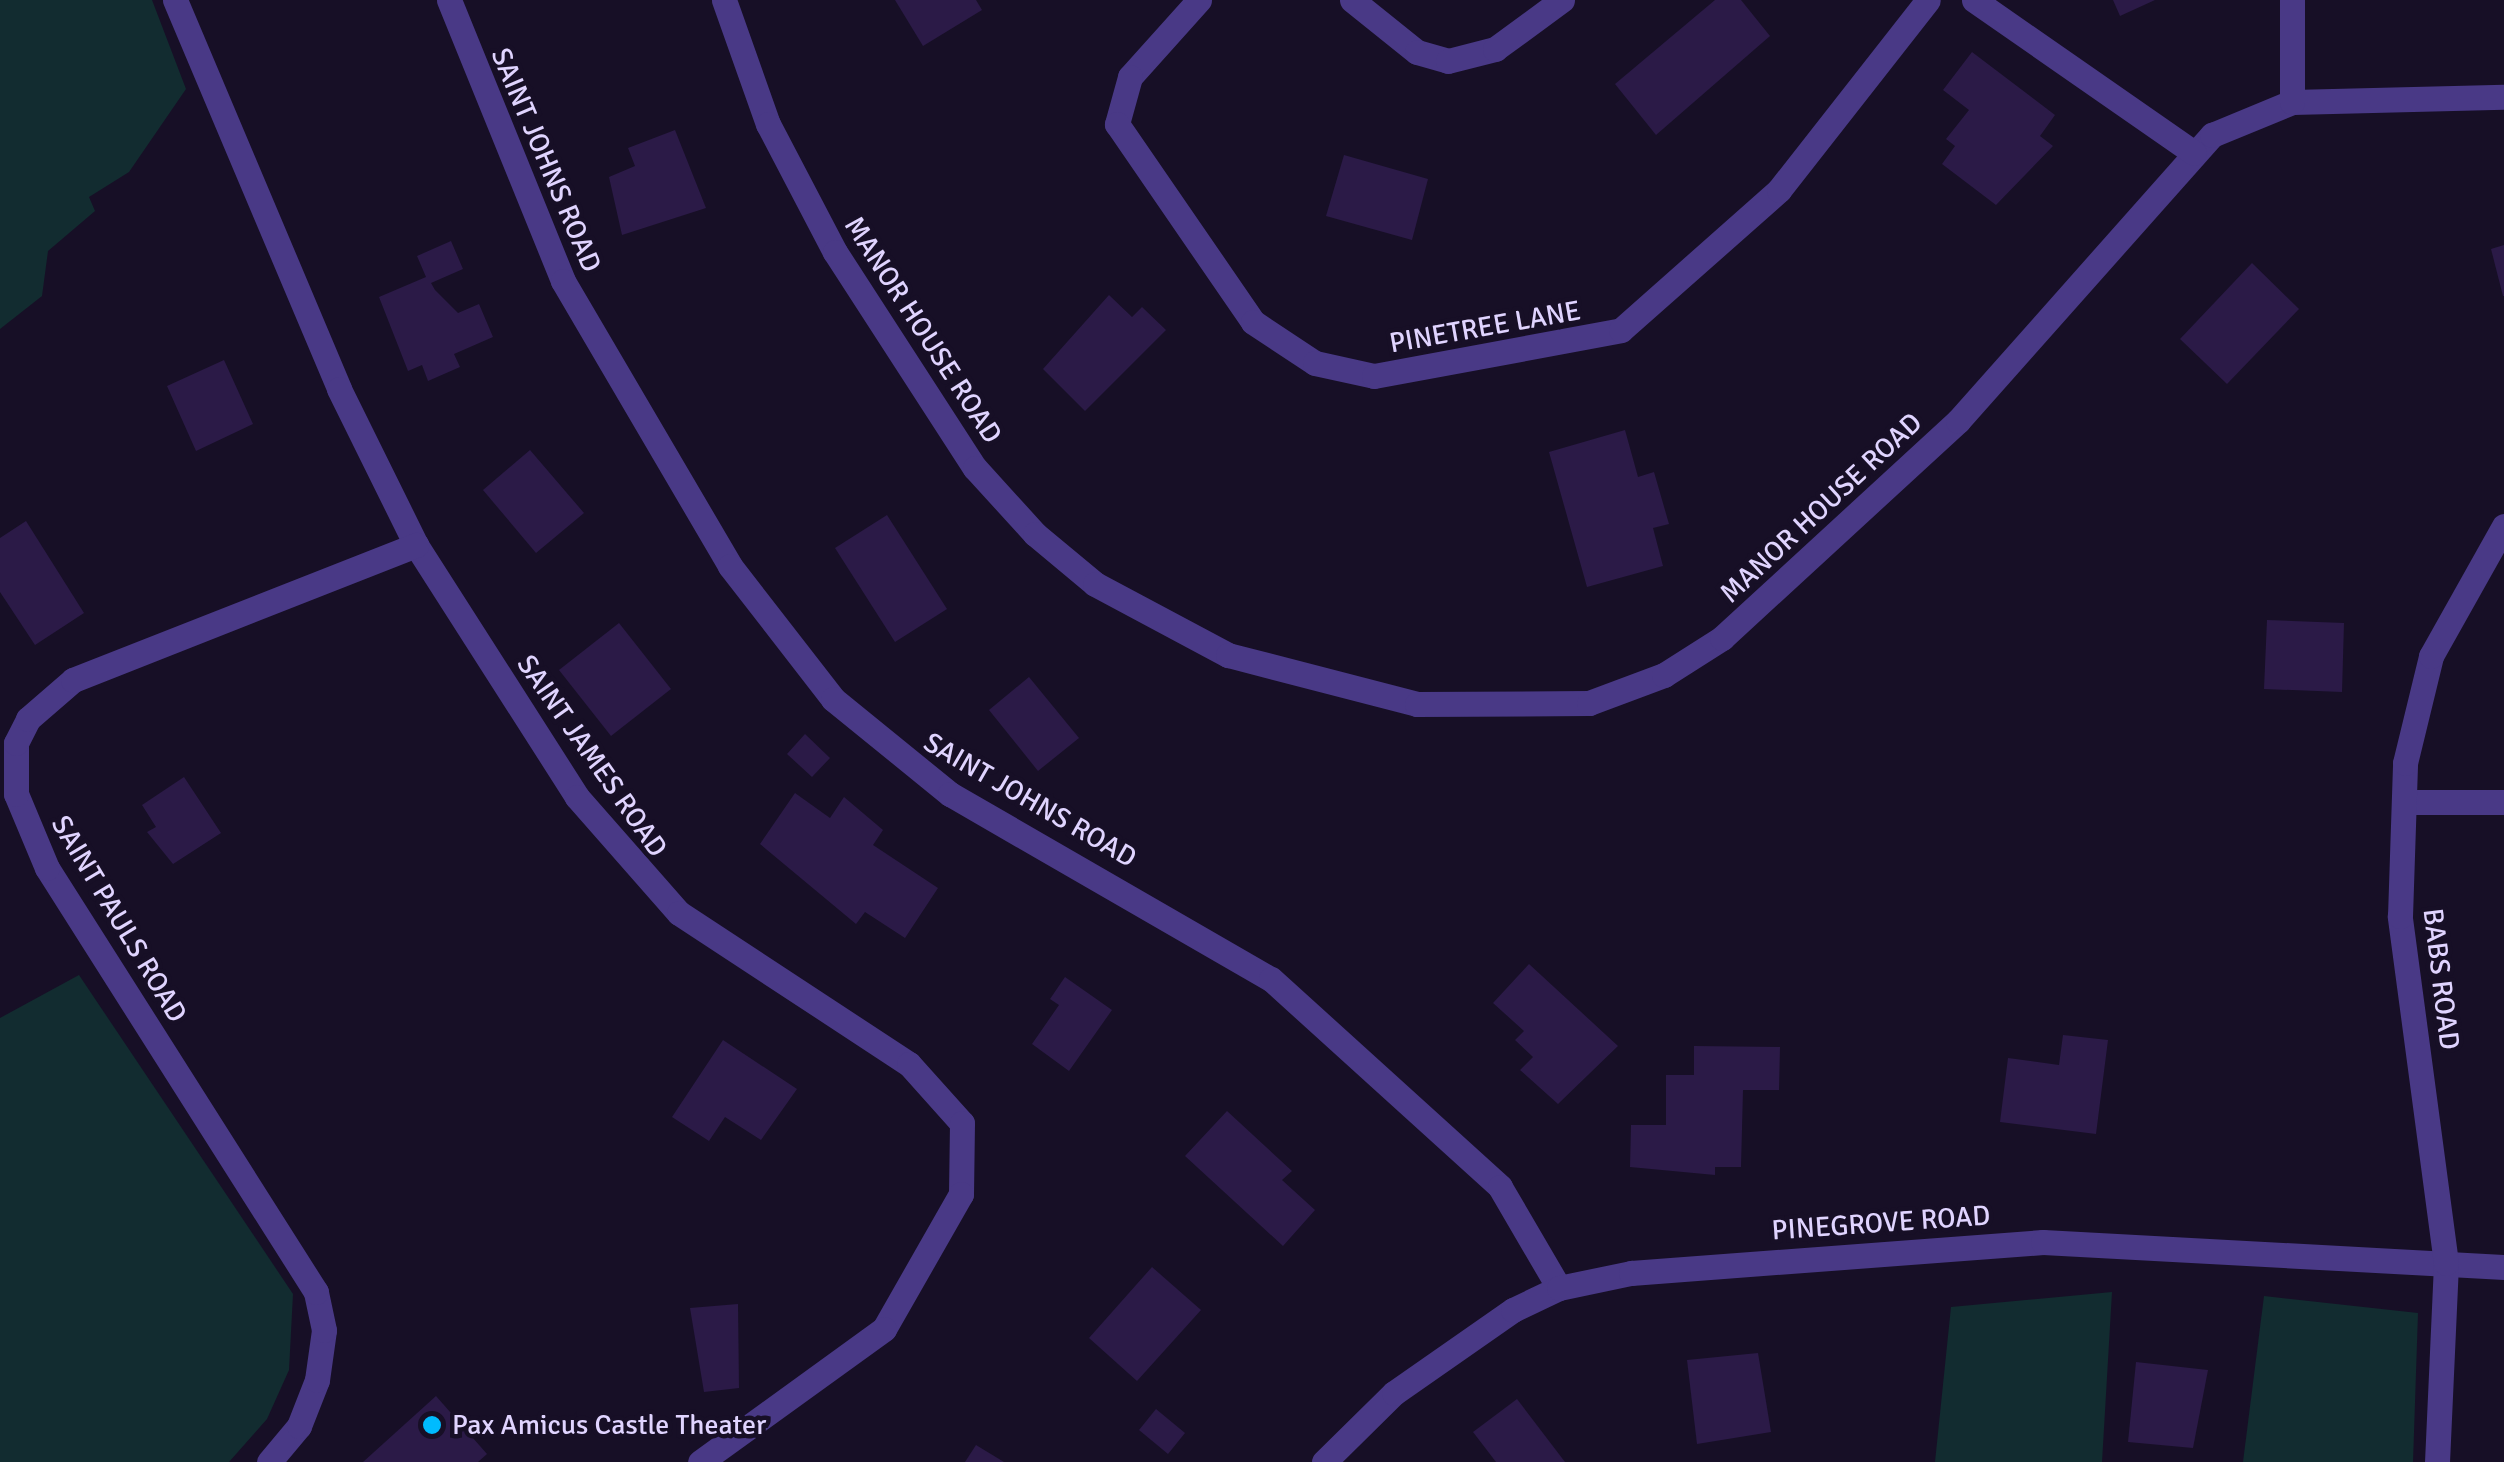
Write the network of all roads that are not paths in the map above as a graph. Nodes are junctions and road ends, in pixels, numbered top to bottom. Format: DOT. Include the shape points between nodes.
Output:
graph roads {
  1 [pos="175,0"];
  2 [pos="449,0"];
  3 [pos="724,0"];
  4 [pos="1199,0"];
  5 [pos="1352,0"];
  6 [pos="1562,0"];
  7 [pos="1928,0"];
  8 [pos="1974,0"];
  9 [pos="2292,0"];
  10 [pos="2504,97"];
  11 [pos="2292,102"];
  12 [pos="2194,153"];
  13 [pos="2504,526"];
  14 [pos="416,544"];
  15 [pos="2404,802"];
  16 [pos="2504,802"];
  17 [pos="2446,1263"];
  18 [pos="2504,1267"];
  19 [pos="1559,1288"];
  20 [pos="269,1462"];
  21 [pos="700,1462"];
  22 [pos="1324,1462"];
  23 [pos="2437,1462"];
  1 -- 14 [label="street, SAINT JAMES ROAD" via="339,390"];
  2 -- 19 [label="street, SAINT JOHNS ROAD" via="563,281 730,566 821,686 950,794 1271,979 1500,1188"];
  3 -- 12 [label="street, MANOR HOUSE ROAD" via="768,124 835,252 966,454 1036,534 1095,584 1228,656 1417,704 1589,703 1722,638 1958,421"];
  4 -- 7 [label="street, PINETREE LANE" via="1130,77 1117,124 1253,322 1315,363 1374,376 1622,330 1779,190"];
  5 -- 6 [label="street" via="1417,52 1448,61 1496,49"];
  8 -- 12 [label="street"];
  9 -- 11 [label="street"];
  10 -- 11 [label="street, MANOR HOUSE ROAD"];
  11 -- 12 [label="street, MANOR HOUSE ROAD" via="2247,116"];
  13 -- 15 [label="street, BABS ROAD" via="2431,656 2411,721"];
  14 -- 20 [label="street, SAINT PAULS ROAD" via="73,680 28,719 16,743 16,794 47,868 316,1292 324,1330 317,1380 300,1426"];
  14 -- 21 [label="street, SAINT JAMES ROAD" via="577,797 644,882 909,1064 962,1123 961,1194 884,1328"];
  15 -- 16 [label="street"];
  15 -- 17 [label="street, BABS ROAD" via="2400,916"];
  17 -- 18 [label="street, PINEGROVE ROAD"];
  17 -- 19 [label="street, PINEGROVE ROAD" via="2044,1242 1685,1266"];
  17 -- 23 [label="street, BABS ROAD"];
  19 -- 22 [label="street, PINEGROVE ROAD" via="1394,1393"];
}
